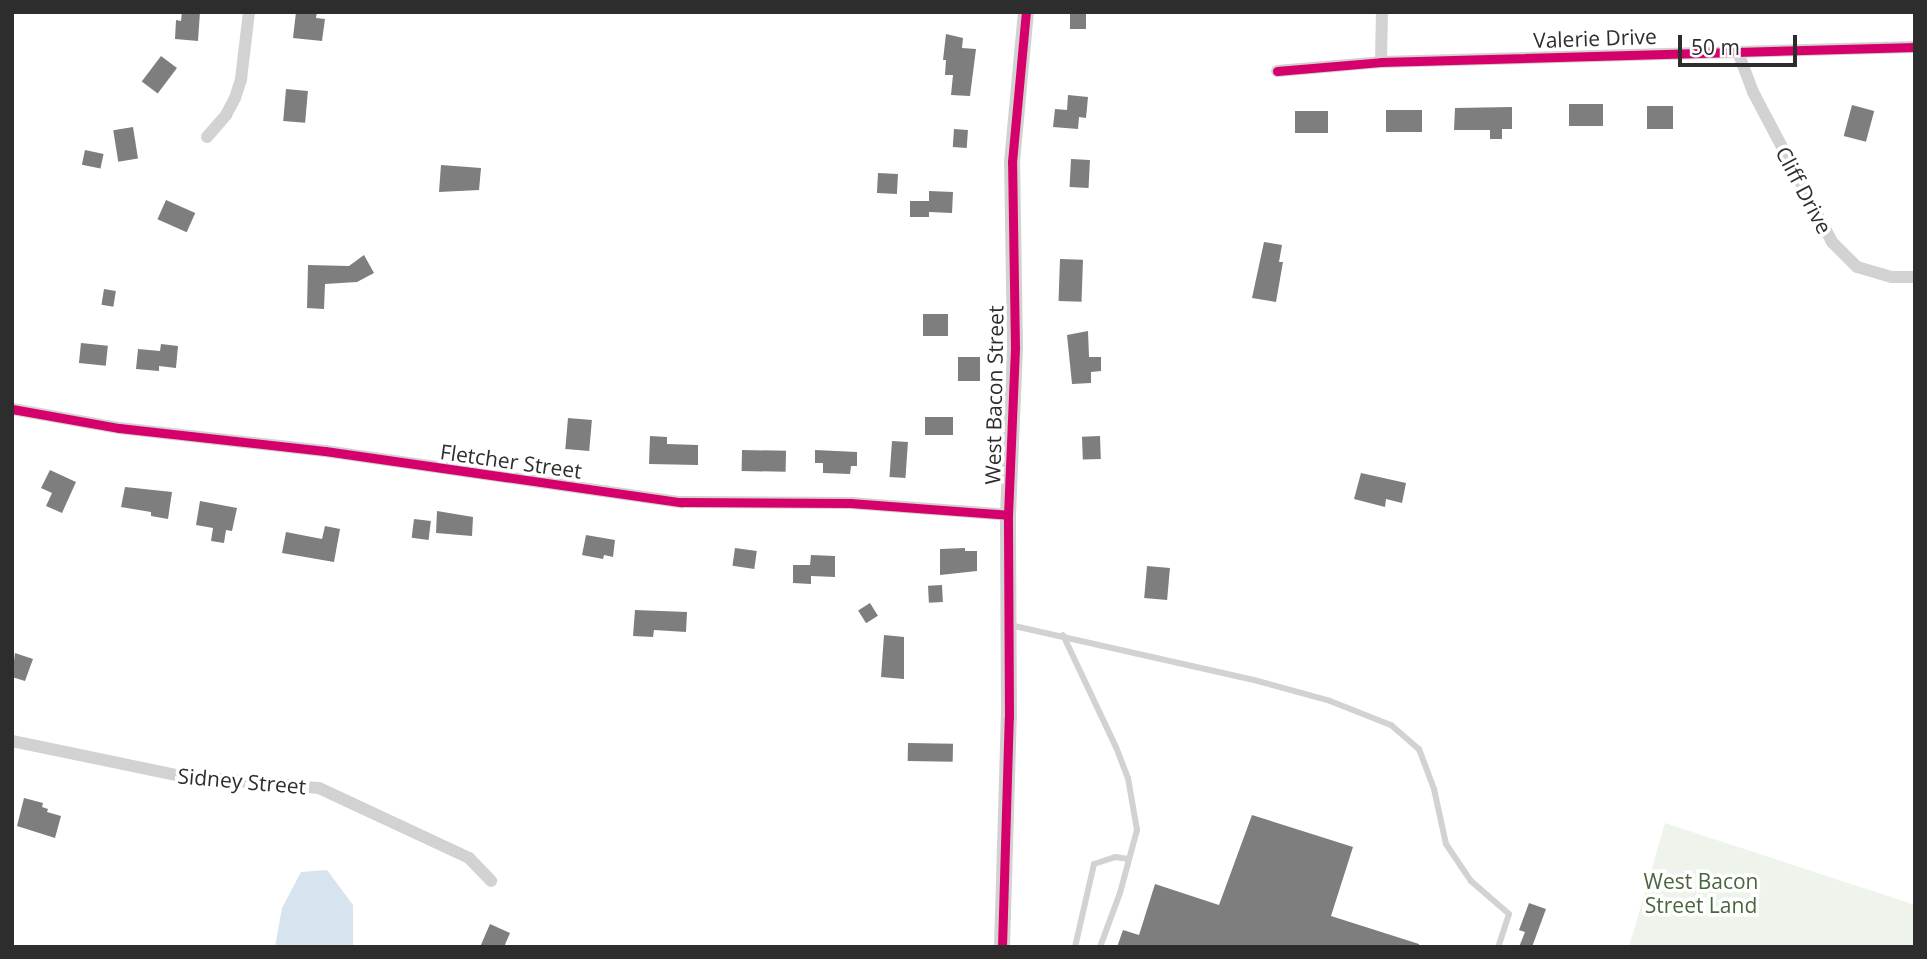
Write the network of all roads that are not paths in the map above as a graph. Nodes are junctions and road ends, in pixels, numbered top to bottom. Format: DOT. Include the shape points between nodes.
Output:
graph roads {
  1 [pos="249,12"];
  2 [pos="1026,12"];
  3 [pos="1382,12"];
  4 [pos="1915,47"];
  5 [pos="1738,52"];
  6 [pos="1381,62"];
  7 [pos="1277,71"];
  8 [pos="207,137"];
  9 [pos="1915,277"];
  10 [pos="12,409"];
  11 [pos="1008,515"];
  12 [pos="1010,625"];
  13 [pos="1063,635"];
  14 [pos="12,741"];
  15 [pos="1129,859"];
  16 [pos="491,881"];
  17 [pos="1002,947"];
  18 [pos="1075,947"];
  19 [pos="1100,947"];
  20 [pos="1498,947"];
  1 -- 8 [label="street" via="235,98"];
  2 -- 11 [label="street, West Bacon Street" via="1012,162 1015,348"];
  3 -- 6 [label="street"];
  4 -- 5 [label="street, Valerie Drive"];
  5 -- 6 [label="street, Valerie Drive"];
  5 -- 9 [label="street, Cliff Drive" via="1752,92 1832,242 1857,267 1892,277"];
  6 -- 7 [label="street, Valerie Drive"];
  10 -- 11 [label="street, Fletcher Street" via="119,428 324,451 681,502 850,503"];
  11 -- 12 [label="street, West Bacon Street"];
  12 -- 13 [label="lane"];
  12 -- 17 [label="street, West Bacon Street"];
  13 -- 15 [label="lane" via="1128,778 1137,830"];
  13 -- 20 [label="lane" via="1254,680 1330,701 1391,725 1419,749 1446,844 1471,881 1509,914"];
  14 -- 16 [label="street, Sidney Street" via="181,776 319,788 469,858"];
  15 -- 18 [label="lane" via="1115,857 1094,864"];
  15 -- 19 [label="lane"];
}
